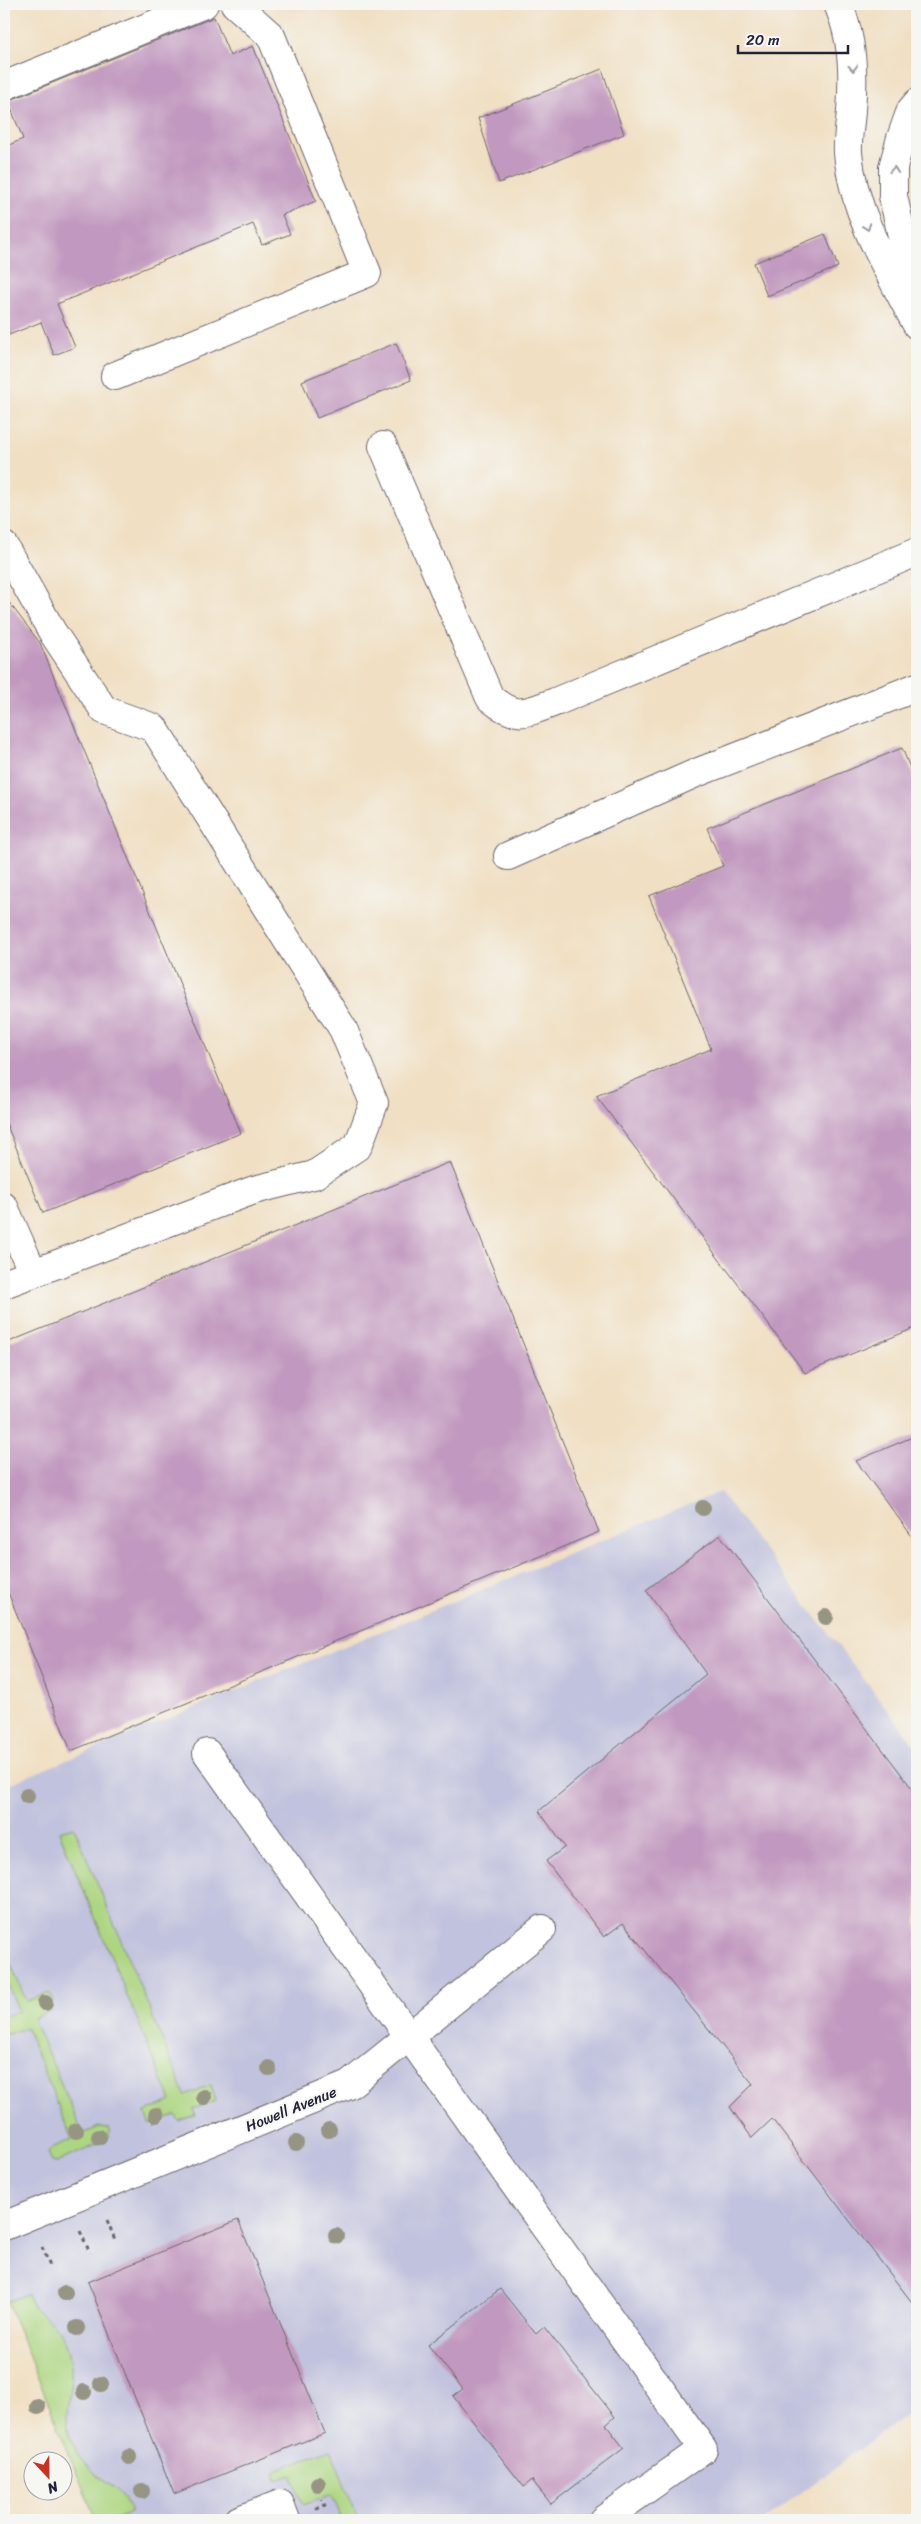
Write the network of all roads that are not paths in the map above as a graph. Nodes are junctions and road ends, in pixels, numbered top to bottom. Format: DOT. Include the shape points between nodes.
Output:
graph roads {
  1 [pos="204,4"];
  2 [pos="235,4"];
  3 [pos="838,4"];
  4 [pos="4,86"];
  5 [pos="917,103"];
  6 [pos="917,303"];
  7 [pos="917,325"];
  8 [pos="115,376"];
  9 [pos="383,446"];
  10 [pos="4,546"];
  11 [pos="917,552"];
  12 [pos="917,687"];
  13 [pos="508,856"];
  14 [pos="4,1207"];
  15 [pos="33,1273"];
  16 [pos="4,1284"];
  17 [pos="207,1753"];
  18 [pos="542,1929"];
  19 [pos="409,2037"];
  20 [pos="4,2226"];
  21 [pos="239,2520"];
  22 [pos="286,2520"];
  23 [pos="603,2520"];
  1 -- 4 [label="street"];
  2 -- 8 [label="street" via="271,36 367,273"];
  3 -- 7 [label="street, one-way" via="848,27 854,67 848,152 857,198 873,242"];
  6 -- 5 [label="street, one-way" via="893,196 893,168 911,110"];
  9 -- 11 [label="street" via="490,698 510,712 524,714 547,705"];
  10 -- 15 [label="street" via="53,633 104,710 154,728 343,1029 374,1103 358,1146 314,1175 254,1190"];
  12 -- 13 [label="street" via="696,773"];
  14 -- 15 [label="street"];
  15 -- 16 [label="street"];
  17 -- 19 [label="street"];
  18 -- 19 [label="street, Howell Avenue"];
  19 -- 20 [label="street, Howell Avenue" via="349,2085"];
  19 -- 23 [label="street" via="703,2449"];
  21 -- 22 [label="street" via="280,2504"];
}
